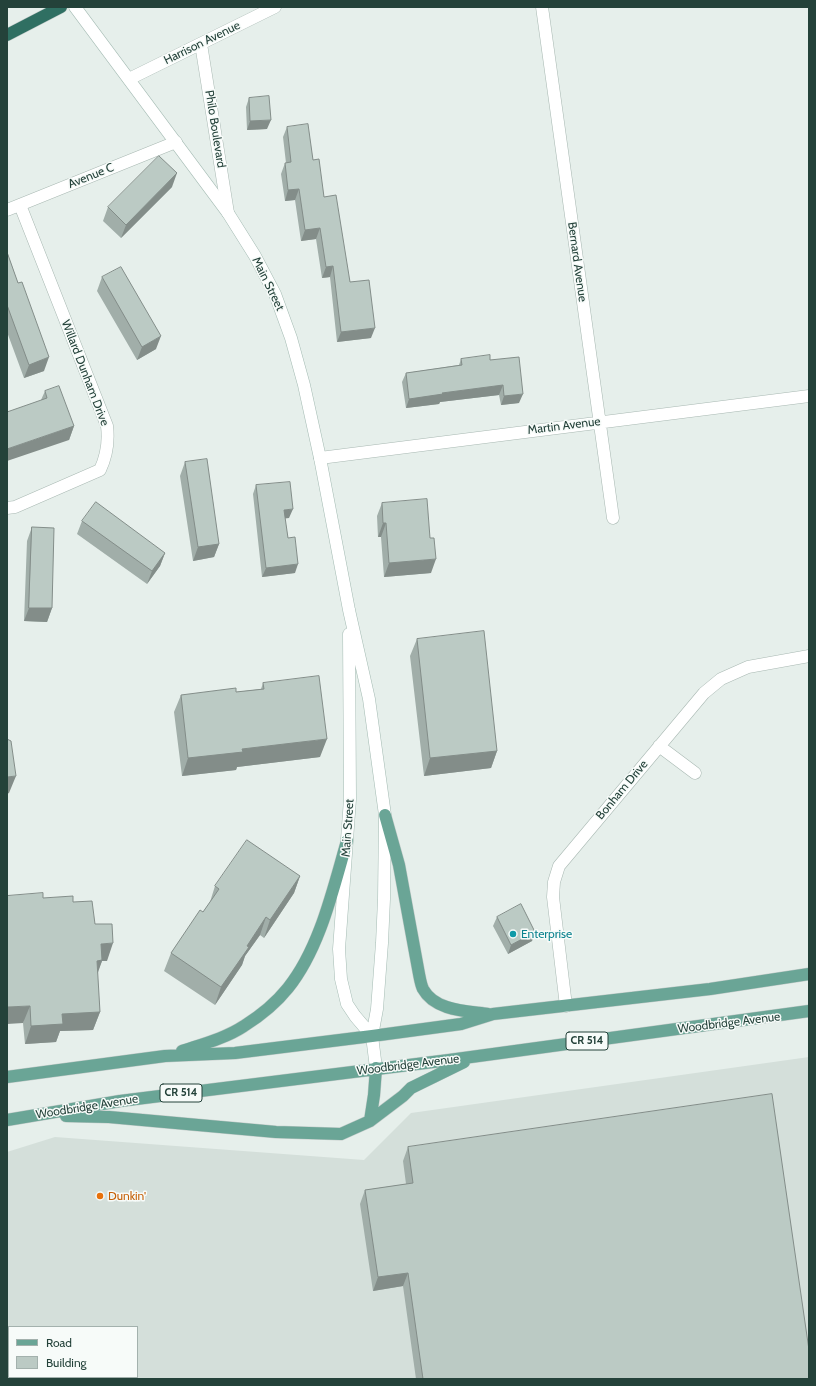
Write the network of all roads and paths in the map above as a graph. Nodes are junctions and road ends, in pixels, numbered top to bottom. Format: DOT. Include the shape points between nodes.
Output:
graph roads {
  1 [pos="60,7"];
  2 [pos="75,7"];
  3 [pos="274,7"];
  4 [pos="542,7"];
  5 [pos="7,35"];
  6 [pos="201,44"];
  7 [pos="129,79"];
  8 [pos="176,142"];
  9 [pos="20,205"];
  10 [pos="7,210"];
  11 [pos="228,213"];
  12 [pos="809,396"];
  13 [pos="599,422"];
  14 [pos="320,458"];
  15 [pos="7,508"];
  16 [pos="613,518"];
  17 [pos="349,610"];
  18 [pos="809,656"];
  19 [pos="659,746"];
  20 [pos="695,773"];
  21 [pos="385,815"];
  22 [pos="347,841"];
  23 [pos="809,974"];
  24 [pos="566,1006"];
  25 [pos="809,1011"];
  26 [pos="493,1014"];
  27 [pos="372,1036"];
  28 [pos="165,1056"];
  29 [pos="478,1056"];
  30 [pos="376,1068"];
  31 [pos="7,1077"];
  32 [pos="36,1116"];
  33 [pos="7,1120"];
  34 [pos="370,1121"];
  1 -- 5 [label="highway"];
  2 -- 7 [label="street, Main Street"];
  3 -- 6 [label="street, Harrison Avenue"];
  4 -- 13 [label="street, Bernard Avenue"];
  6 -- 7 [label="street, Harrison Avenue"];
  6 -- 11 [label="street, Philo Boulevard"];
  7 -- 8 [label="street, Main Street"];
  8 -- 9 [label="street, Avenue C"];
  8 -- 11 [label="street, Main Street"];
  9 -- 10 [label="street, Avenue C"];
  9 -- 15 [label="street, Willard Dunham Drive" via="107,426 108,437 105,459 100,470 15,507"];
  11 -- 14 [label="street, Main Street" via="275,294 304,384"];
  12 -- 13 [label="street, Martin Avenue"];
  13 -- 14 [label="street, Martin Avenue"];
  13 -- 16 [label="street, Bernard Avenue"];
  14 -- 17 [label="street, Main Street"];
  17 -- 21 [label="street, Main Street" via="369,698"];
  17 -- 22 [label="street, Main Street" via="350,785"];
  18 -- 19 [label="street, Bonham Drive" via="748,666 721,679 704,693"];
  19 -- 20 [label="street"];
  19 -- 24 [label="street, Bonham Drive" via="559,866 553,896"];
  21 -- 26 [label="main road" via="399,864 418,974 424,990 433,1001 453,1009"];
  21 -- 27 [label="street, Main Street" via="382,943 377,1009"];
  22 -- 27 [label="street, Main Street" via="339,949 341,978 347,1004"];
  22 -- 28 [label="main road" via="321,927 305,962 288,988 266,1010 243,1027 213,1041"];
  23 -- 24 [label="main road" via="710,990"];
  24 -- 26 [label="main road"];
  25 -- 29 [label="main road, Woodbridge Avenue / CR 514"];
  26 -- 27 [label="main road" via="461,1024"];
  27 -- 28 [label="main road" via="235,1053"];
  27 -- 30 [label="street, Main Street"];
  28 -- 31 [label="main road"];
  29 -- 30 [label="main road, Woodbridge Avenue / CR 514"];
  29 -- 34 [label="main road" via="411,1088"];
  30 -- 32 [label="main road, Woodbridge Avenue / CR 514" via="120,1101"];
  30 -- 34 [label="main road"];
  32 -- 33 [label="main road, Woodbridge Avenue / CR 514"];
  32 -- 34 [label="main road" via="109,1117 276,1132 341,1134"];
}
